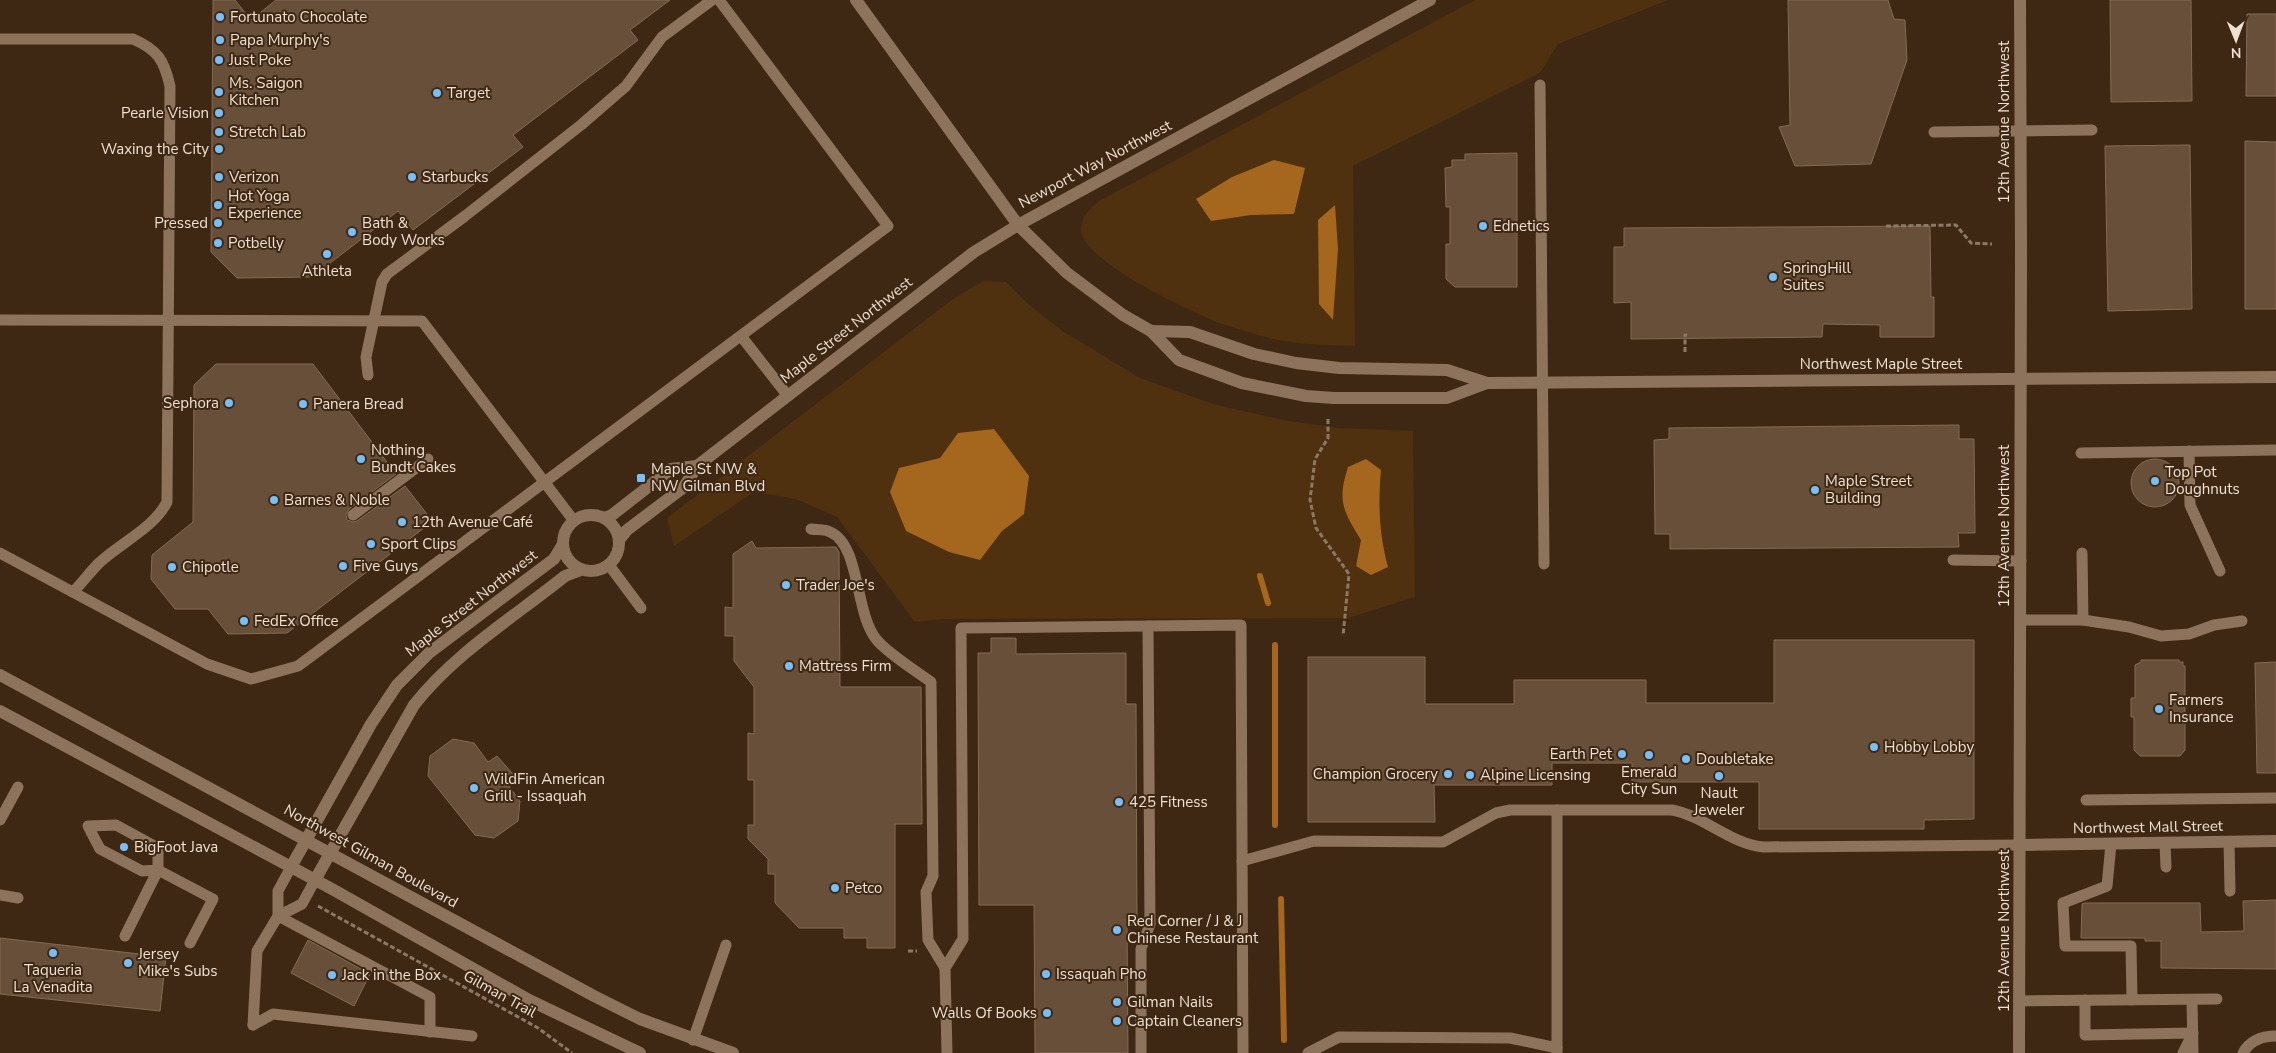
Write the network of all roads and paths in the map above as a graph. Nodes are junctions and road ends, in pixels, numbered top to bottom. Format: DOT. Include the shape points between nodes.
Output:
graph roads {
  1 [pos="712,0"];
  2 [pos="719,0"];
  3 [pos="856,0"];
  4 [pos="1430,0"];
  5 [pos="2020,0"];
  6 [pos="0,39"];
  7 [pos="1540,85"];
  8 [pos="2092,130"];
  9 [pos="2020,131"];
  10 [pos="1934,132"];
  11 [pos="1018,224"];
  12 [pos="1886,226"];
  13 [pos="1992,244"];
  14 [pos="0,320"];
  15 [pos="167,320"];
  16 [pos="374,320"];
  17 [pos="1151,331"];
  18 [pos="1688,335"];
  19 [pos="741,336"];
  20 [pos="1686,352"];
  21 [pos="368,375"];
  22 [pos="2276,377"];
  23 [pos="2021,380"];
  24 [pos="1544,382"];
  25 [pos="1487,383"];
  26 [pos="788,396"];
  27 [pos="1328,419"];
  28 [pos="2276,450"];
  29 [pos="2189,451"];
  30 [pos="2081,453"];
  31 [pos="428,459"];
  32 [pos="697,466"];
  33 [pos="545,482"];
  34 [pos="353,515"];
  35 [pos="604,518"];
  36 [pos="574,521"];
  37 [pos="811,529"];
  38 [pos="619,540"];
  39 [pos="563,544"];
  40 [pos="2082,552"];
  41 [pos="0,553"];
  42 [pos="1953,560"];
  43 [pos="2021,561"];
  44 [pos="1544,564"];
  45 [pos="609,565"];
  46 [pos="582,570"];
  47 [pos="2220,570"];
  48 [pos="73,592"];
  49 [pos="642,608"];
  50 [pos="2020,620"];
  51 [pos="2083,620"];
  52 [pos="2242,621"];
  53 [pos="1148,626"];
  54 [pos="1343,636"];
  55 [pos="0,675"];
  56 [pos="0,711"];
  57 [pos="18,787"];
  58 [pos="2276,798"];
  59 [pos="2086,800"];
  60 [pos="1557,810"];
  61 [pos="0,820"];
  62 [pos="307,839"];
  63 [pos="2276,841"];
  64 [pos="2229,842"];
  65 [pos="2165,843"];
  66 [pos="2111,844"];
  67 [pos="2021,845"];
  68 [pos="332,852"];
  69 [pos="1242,861"];
  70 [pos="2166,867"];
  71 [pos="291,868"];
  72 [pos="158,870"];
  73 [pos="315,880"];
  74 [pos="2230,892"];
  75 [pos="0,895"];
  76 [pos="18,898"];
  77 [pos="315,904"];
  78 [pos="278,916"];
  79 [pos="125,936"];
  80 [pos="190,943"];
  81 [pos="726,945"];
  82 [pos="945,968"];
  83 [pos="2217,999"];
  84 [pos="2085,1000"];
  85 [pos="2132,1000"];
  86 [pos="2192,1000"];
  87 [pos="2019,1001"];
  88 [pos="430,1032"];
  89 [pos="2193,1033"];
  90 [pos="472,1036"];
  91 [pos="2276,1036"];
  92 [pos="693,1040"];
  93 [pos="1557,1050"];
  94 [pos="572,1053"];
  95 [pos="640,1053"];
  96 [pos="733,1053"];
  97 [pos="950,1053"];
  98 [pos="1141,1053"];
  99 [pos="1243,1053"];
  100 [pos="1308,1053"];
  101 [pos="2019,1053"];
  102 [pos="2183,1053"];
  103 [pos="2193,1053"];
  104 [pos="2243,1053"];
  1 -- 16 [label="lane" via="662,37 626,86 589,118 387,274 382,282"];
  2 -- 19 [label="lane" via="888,226"];
  3 -- 11 [label="street, Newport Way Northwest"];
  4 -- 11 [label="street, Newport Way Northwest"];
  5 -- 9 [label="street, 12th Avenue Northwest"];
  6 -- 15 [label="lane" via="133,39 150,47 165,65 170,86"];
  7 -- 24 [label="lane"];
  8 -- 9 [label="lane"];
  9 -- 10 [label="lane"];
  9 -- 23 [label="street, 12th Avenue Northwest"];
  11 -- 17 [label="street, Northwest Maple Street" via="1067,273 1123,315"];
  11 -- 26 [label="street, Maple Street Northwest" via="974,252"];
  12 -- 13 [label="path" via="1956,225 1971,243"];
  14 -- 15 [label="lane"];
  15 -- 16 [label="lane"];
  15 -- 48 [label="lane" via="167,502 153,519 99,563"];
  16 -- 21 [label="lane" via="366,357"];
  16 -- 33 [label="lane" via="422,320"];
  17 -- 25 [label="street, Northwest Maple Street" via="1190,332 1254,354 1296,363 1339,368 1447,370"];
  17 -- 25 [label="street, Northwest Maple Street" via="1179,360 1242,382 1306,396 1447,398"];
  18 -- 20 [label="path" via="1685,335"];
  19 -- 26 [label="lane"];
  19 -- 33 [label="lane"];
  22 -- 23 [label="street, Northwest Maple Street"];
  23 -- 24 [label="street, Northwest Maple Street"];
  23 -- 43 [label="street, 12th Avenue Northwest"];
  24 -- 25 [label="street, Northwest Maple Street"];
  24 -- 44 [label="lane"];
  26 -- 32 [label="street, Maple Street Northwest"];
  27 -- 54 [label="path" via="1328,438 1315,459 1310,500 1316,528 1349,574"];
  28 -- 29 [label="lane"];
  29 -- 30 [label="lane"];
  29 -- 47 [label="lane" via="2190,505"];
  31 -- 34 [label="lane"];
  32 -- 35 [label="street" via="671,469"];
  32 -- 38 [label="street, Maple Street Northwest" via="684,487 626,530"];
  33 -- 36 [label="lane"];
  33 -- 48 [label="lane" via="298,666 251,679 207,664"];
  35 -- 36 [label="street" via="588,515"];
  35 -- 38 [label="street" via="617,531"];
  36 -- 39 [label="street"];
  37 -- 82 [label="lane" via="830,532 842,540 848,552 864,618 876,640 931,682 933,876 926,892 928,940"];
  38 -- 45 [label="street" via="616,556"];
  39 -- 46 [label="street" via="568,560"];
  39 -- 62 [label="street, Maple Street Northwest" via="554,559 429,653 402,679 371,724"];
  40 -- 51 [label="lane"];
  41 -- 48 [label="lane"];
  42 -- 43 [label="lane"];
  43 -- 50 [label="street, 12th Avenue Northwest"];
  45 -- 46 [label="street" via="593,572"];
  45 -- 49 [label="lane"];
  46 -- 68 [label="street" via="565,576 465,654 423,694"];
  50 -- 51 [label="lane"];
  50 -- 67 [label="street, 12th Avenue Northwest"];
  51 -- 52 [label="lane" via="2161,636 2189,634 2214,625"];
  53 -- 69 [label="lane" via="1241,625"];
  53 -- 82 [label="lane" via="961,628 963,939"];
  53 -- 98 [label="lane" via="1150,924 1141,949"];
  55 -- 62 [label="street, Northwest Gilman Boulevard"];
  56 -- 71 [label="street"];
  57 -- 61 [label="lane"];
  58 -- 59 [label="lane"];
  60 -- 67 [label="lane" via="1682,812 1764,847"];
  60 -- 69 [label="lane" via="1503,811 1443,842 1314,841"];
  60 -- 93 [label="lane"];
  62 -- 68 [label="street, Northwest Gilman Boulevard"];
  62 -- 71 [label="street, Maple Street Northwest"];
  63 -- 64 [label="street, Northwest Mall Street"];
  64 -- 65 [label="street, Northwest Mall Street"];
  64 -- 74 [label="lane"];
  65 -- 66 [label="street, Northwest Mall Street"];
  65 -- 70 [label="lane"];
  66 -- 67 [label="street, Northwest Mall Street"];
  66 -- 85 [label="lane" via="2107,886 2063,903 2065,946 2131,946"];
  67 -- 87 [label="street, 12th Avenue Northwest"];
  68 -- 73 [label="street"];
  68 -- 92 [label="street, Northwest Gilman Boulevard" via="594,996"];
  69 -- 99 [label="lane"];
  71 -- 73 [label="street"];
  71 -- 78 [label="lane" via="278,891"];
  72 -- 72 [label="lane" via="158,848 116,825 88,826 100,849 142,871"];
  72 -- 79 [label="lane"];
  72 -- 80 [label="lane" via="213,899"];
  73 -- 78 [label="lane" via="302,904"];
  73 -- 95 [label="street" via="529,1000"];
  75 -- 76 [label="lane"];
  77 -- 94 [label="path, Gilman Trail" via="538,1028"];
  78 -- 88 [label="lane" via="430,997"];
  78 -- 88 [label="lane" via="256,951 253,1025 273,1014"];
  81 -- 92 [label="lane"];
  82 -- 97 [label="lane"];
  83 -- 86 [label="lane"];
  84 -- 85 [label="lane"];
  84 -- 87 [label="lane"];
  84 -- 89 [label="lane" via="2085,1035"];
  85 -- 86 [label="lane"];
  86 -- 89 [label="lane"];
  87 -- 101 [label="street, 12th Avenue Northwest"];
  88 -- 90 [label="lane"];
  89 -- 102 [label="lane"];
  89 -- 103 [label="lane"];
  91 -- 104 [label="lane" via="2257,1039 2246,1046"];
  92 -- 96 [label="street, Northwest Gilman Boulevard"];
  93 -- 100 [label="lane" via="1510,1038 1339,1037"];
}
